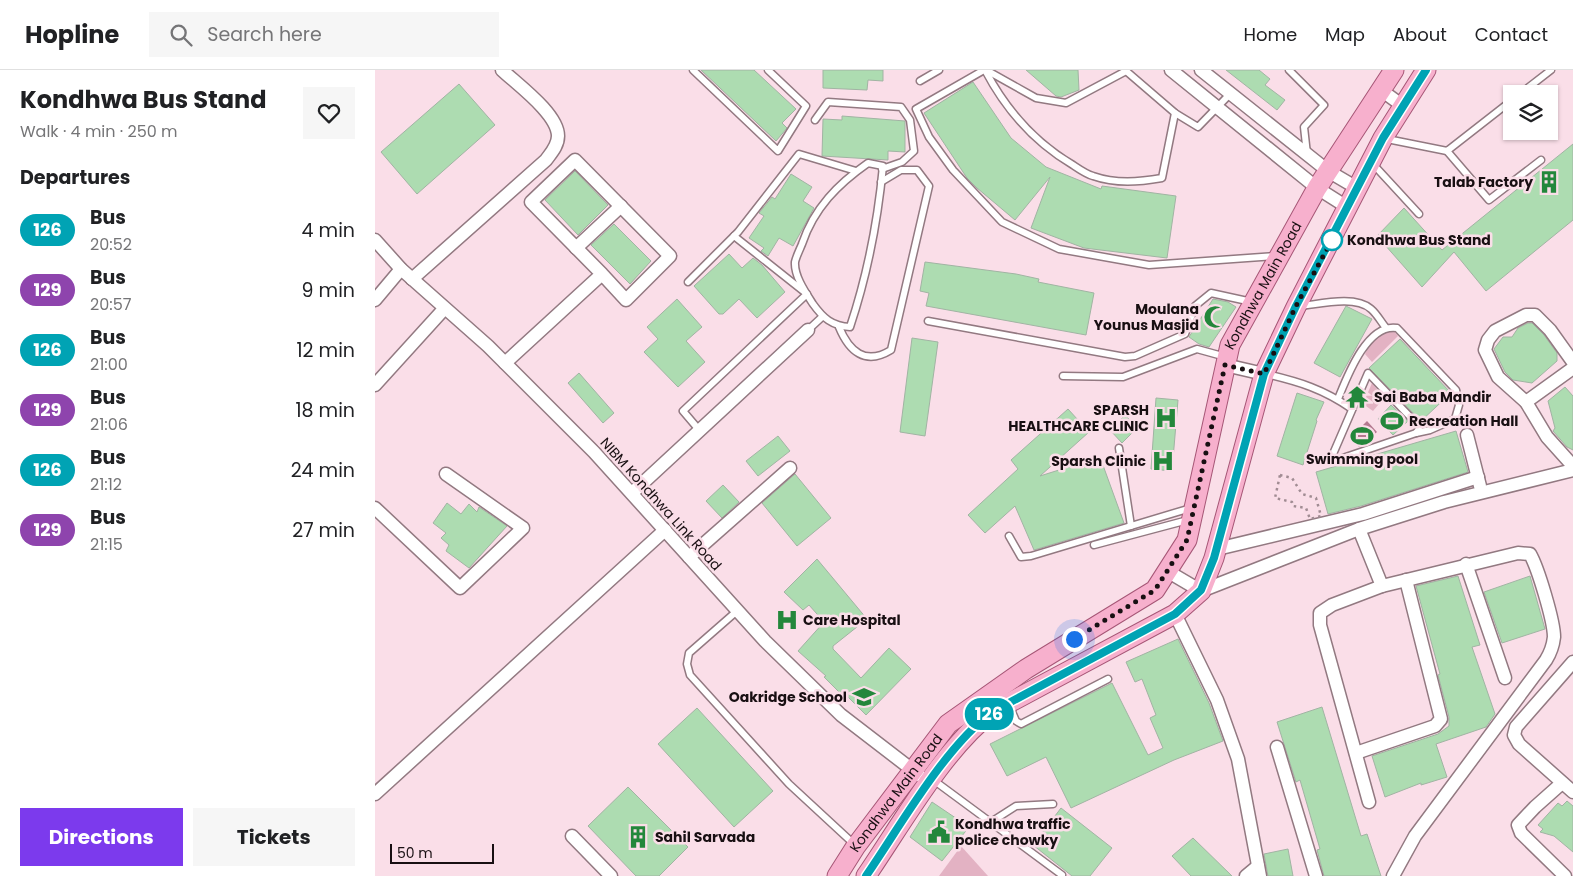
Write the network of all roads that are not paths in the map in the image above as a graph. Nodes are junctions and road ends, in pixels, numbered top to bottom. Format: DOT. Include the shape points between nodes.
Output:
graph roads {
  1 [pos="503,70"];
  2 [pos="693,70"];
  3 [pos="768,70"];
  4 [pos="939,70"];
  5 [pos="985,70"];
  6 [pos="1126,70"];
  7 [pos="1171,70"];
  8 [pos="1201,70"];
  9 [pos="1289,70"];
  10 [pos="1395,70"];
  11 [pos="1551,70"];
  12 [pos="1421,72"];
  13 [pos="920,81"];
  14 [pos="1532,85"];
  15 [pos="1381,90"];
  16 [pos="1230,94"];
  17 [pos="1403,106"];
  18 [pos="1503,107"];
  19 [pos="1217,108"];
  20 [pos="1175,113"];
  21 [pos="815,120"];
  22 [pos="1383,138"];
  23 [pos="1447,151"];
  24 [pos="1307,154"];
  25 [pos="1541,160"];
  26 [pos="1371,162"];
  27 [pos="882,169"];
  28 [pos="1328,170"];
  29 [pos="856,172"];
  30 [pos="881,182"];
  31 [pos="1317,188"];
  32 [pos="1357,188"];
  33 [pos="621,206"];
  34 [pos="1347,208"];
  35 [pos="1419,214"];
  36 [pos="734,236"];
  37 [pos="375,240"];
  38 [pos="576,248"];
  39 [pos="1280,256"];
  40 [pos="401,269"];
  41 [pos="602,274"];
  42 [pos="412,280"];
  43 [pos="688,282"];
  44 [pos="807,294"];
  45 [pos="375,300"];
  46 [pos="1253,303"];
  47 [pos="1296,306"];
  48 [pos="444,309"];
  49 [pos="822,317"];
  50 [pos="928,321"];
  51 [pos="839,327"];
  52 [pos="1386,328"];
  53 [pos="808,330"];
  54 [pos="1226,361"];
  55 [pos="1573,362"];
  56 [pos="505,363"];
  57 [pos="1573,368"];
  58 [pos="1264,374"];
  59 [pos="1063,376"];
  60 [pos="375,385"];
  61 [pos="1338,400"];
  62 [pos="1526,402"];
  63 [pos="1352,409"];
  64 [pos="700,430"];
  65 [pos="1416,433"];
  66 [pos="1467,435"];
  67 [pos="1119,448"];
  68 [pos="1570,459"];
  69 [pos="790,468"];
  70 [pos="1573,470"];
  71 [pos="446,474"];
  72 [pos="1478,478"];
  73 [pos="633,493"];
  74 [pos="1481,493"];
  75 [pos="375,508"];
  76 [pos="1193,513"];
  77 [pos="1131,526"];
  78 [pos="1359,528"];
  79 [pos="665,530"];
  80 [pos="1009,536"];
  81 [pos="1094,545"];
  82 [pos="1217,549"];
  83 [pos="689,557"];
  84 [pos="1466,564"];
  85 [pos="1167,571"];
  86 [pos="1406,580"];
  87 [pos="1382,586"];
  88 [pos="1201,590"];
  89 [pos="737,611"];
  90 [pos="1175,614"];
  91 [pos="1573,662"];
  92 [pos="1505,678"];
  93 [pos="1108,679"];
  94 [pos="1008,704"];
  95 [pos="1277,747"];
  96 [pos="1355,753"];
  97 [pos="913,770"];
  98 [pos="931,781"];
  99 [pos="1562,783"];
  100 [pos="1573,792"];
  101 [pos="375,794"];
  102 [pos="1369,802"];
  103 [pos="1053,804"];
  104 [pos="991,822"];
  105 [pos="572,836"];
  106 [pos="856,846"];
  107 [pos="1259,871"];
  108 [pos="1062,875"];
  109 [pos="611,876"];
  110 [pos="837,876"];
  111 [pos="866,876"];
  112 [pos="1246,876"];
  113 [pos="1316,876"];
  114 [pos="1393,876"];
  115 [pos="1565,876"];
  1 -- 42 [label="street" via="554,121 558,136 555,147 546,160"];
  2 -- 3 [label="lane" via="778,151 805,106"];
  4 -- 13 [label="lane"];
  5 -- 6 [label="lane" via="1036,98 1066,103"];
  5 -- 20 [label="lane" via="1000,99 1029,133 1057,156 1092,176 1133,183 1162,178"];
  5 -- 39 [label="lane" via="915,109 929,137 953,170 1002,222 1059,249 1149,265"];
  6 -- 20 [label="lane"];
  7 -- 19 [label="street"];
  8 -- 16 [label="street"];
  9 -- 24 [label="lane" via="1324,105 1304,127"];
  10 -- 15 [label="main road, Kondhwa Main Road"];
  11 -- 14 [label="lane"];
  12 -- 17 [label="main road, Kondhwa Main Road"];
  15 -- 17 [label="street"];
  15 -- 28 [label="main road, Kondhwa Main Road"];
  16 -- 19 [label="lane"];
  16 -- 24 [label="street"];
  17 -- 22 [label="main road, Kondhwa Main Road"];
  18 -- 23 [label="lane"];
  19 -- 20 [label="lane" via="1198,127"];
  19 -- 31 [label="street"];
  21 -- 27 [label="lane" via="828,102 901,107 910,120 914,151 902,162"];
  22 -- 23 [label="lane"];
  22 -- 26 [label="main road, Kondhwa Main Road"];
  23 -- 25 [label="lane" via="1489,200"];
  24 -- 28 [label="street"];
  26 -- 32 [label="main road, Kondhwa Main Road"];
  26 -- 35 [label="lane"];
  27 -- 29 [label="lane" via="883,166 869,163"];
  27 -- 30 [label="lane"];
  28 -- 31 [label="main road, Kondhwa Main Road"];
  28 -- 32 [label="street"];
  29 -- 36 [label="lane" via="799,154"];
  29 -- 44 [label="lane" via="831,192 805,234 795,263"];
  30 -- 51 [label="lane" via="855,310 850,327"];
  30 -- 51 [label="lane" via="901,170 917,170 929,186 891,350 870,356 856,352 845,342"];
  31 -- 34 [label="street"];
  31 -- 39 [label="main road, Kondhwa Main Road"];
  32 -- 34 [label="main road, Kondhwa Main Road"];
  33 -- 38 [label="street"];
  33 -- 38 [label="street" via="575,160 531,202"];
  33 -- 41 [label="street" via="670,256 626,300"];
  34 -- 47 [label="main road, Kondhwa Main Road"];
  36 -- 43 [label="lane"];
  36 -- 44 [label="lane"];
  37 -- 40 [label="street, NIBM Kondhwa Link Road"];
  38 -- 41 [label="street"];
  39 -- 46 [label="main road, Kondhwa Main Road"];
  40 -- 42 [label="street, NIBM Kondhwa Link Road"];
  40 -- 45 [label="street"];
  41 -- 56 [label="street"];
  42 -- 48 [label="street, NIBM Kondhwa Link Road"];
  44 -- 49 [label="lane"];
  44 -- 64 [label="lane" via="683,411"];
  46 -- 50 [label="lane" via="1211,293 1195,306 1185,334 1135,356 1125,357"];
  46 -- 54 [label="main road, Kondhwa Main Road" via="1230,345"];
  47 -- 52 [label="lane" via="1341,302 1364,304"];
  47 -- 58 [label="main road, Kondhwa Main Road"];
  48 -- 56 [label="street, NIBM Kondhwa Link Road"];
  48 -- 60 [label="street"];
  49 -- 51 [label="lane"];
  49 -- 53 [label="lane"];
  52 -- 61 [label="lane" via="1365,346 1352,364"];
  52 -- 65 [label="lane" via="1397,328 1456,390 1459,405 1455,419"];
  53 -- 64 [label="street"];
  54 -- 58 [label="street"];
  54 -- 59 [label="lane" via="1197,349 1123,377"];
  54 -- 76 [label="main road, Kondhwa Main Road"];
  55 -- 62 [label="street" via="1535,315 1526,315 1495,331 1485,350 1498,378"];
  56 -- 73 [label="street, NIBM Kondhwa Link Road"];
  57 -- 62 [label="street"];
  58 -- 61 [label="lane" via="1305,383"];
  58 -- 82 [label="main road, Kondhwa Main Road"];
  61 -- 63 [label="lane"];
  62 -- 68 [label="street" via="1547,437"];
  63 -- 65 [label="lane" via="1368,373 1419,426"];
  63 -- 65 [label="lane" via="1333,459"];
  64 -- 73 [label="street"];
  66 -- 72 [label="street"];
  67 -- 77 [label="lane"];
  69 -- 83 [label="street"];
  70 -- 74 [label="street"];
  71 -- 75 [label="street" via="523,528 460,588"];
  72 -- 74 [label="street"];
  72 -- 82 [label="street" via="1363,514"];
  73 -- 79 [label="street, NIBM Kondhwa Link Road"];
  74 -- 78 [label="street"];
  76 -- 77 [label="lane"];
  76 -- 81 [label="lane"];
  76 -- 85 [label="main road, Kondhwa Main Road" via="1187,540"];
  77 -- 80 [label="lane" via="1021,557"];
  78 -- 87 [label="street"];
  78 -- 88 [label="street"];
  79 -- 83 [label="street, NIBM Kondhwa Link Road"];
  79 -- 101 [label="street"];
  82 -- 88 [label="main road, Kondhwa Main Road"];
  83 -- 89 [label="street, NIBM Kondhwa Link Road"];
  84 -- 86 [label="street"];
  84 -- 92 [label="street"];
  84 -- 114 [label="street" via="1518,553 1529,554 1536,565 1554,636 1552,650 1415,836"];
  85 -- 88 [label="street"];
  85 -- 97 [label="main road, Kondhwa Main Road" via="1155,590 1026,668 948,724"];
  86 -- 87 [label="street"];
  86 -- 96 [label="street" via="1441,719 1435,726"];
  87 -- 96 [label="street" via="1332,605 1320,613 1320,624"];
  88 -- 90 [label="main road, Kondhwa Main Road"];
  89 -- 97 [label="street, NIBM Kondhwa Link Road" via="841,715"];
  89 -- 106 [label="lane" via="689,653 690,675 789,784"];
  90 -- 94 [label="main road, Kondhwa Main Road"];
  90 -- 107 [label="street" via="1217,700 1238,759"];
  91 -- 99 [label="street" via="1516,727 1514,735 1519,744"];
  93 -- 94 [label="lane" via="1021,724 1016,721"];
  94 -- 98 [label="main road, Kondhwa Main Road" via="973,726"];
  95 -- 113 [label="street"];
  96 -- 102 [label="street"];
  97 -- 98 [label="street, NIBM Kondhwa Link Road"];
  97 -- 106 [label="main road, Kondhwa Main Road"];
  98 -- 104 [label="lane"];
  98 -- 111 [label="main road, Kondhwa Main Road"];
  99 -- 100 [label="street"];
  99 -- 115 [label="street" via="1518,825 1521,833"];
  103 -- 104 [label="lane" via="1016,806"];
  104 -- 108 [label="lane"];
  105 -- 109 [label="street"];
  106 -- 110 [label="main road, Kondhwa Main Road"];
  107 -- 112 [label="street"];
}
